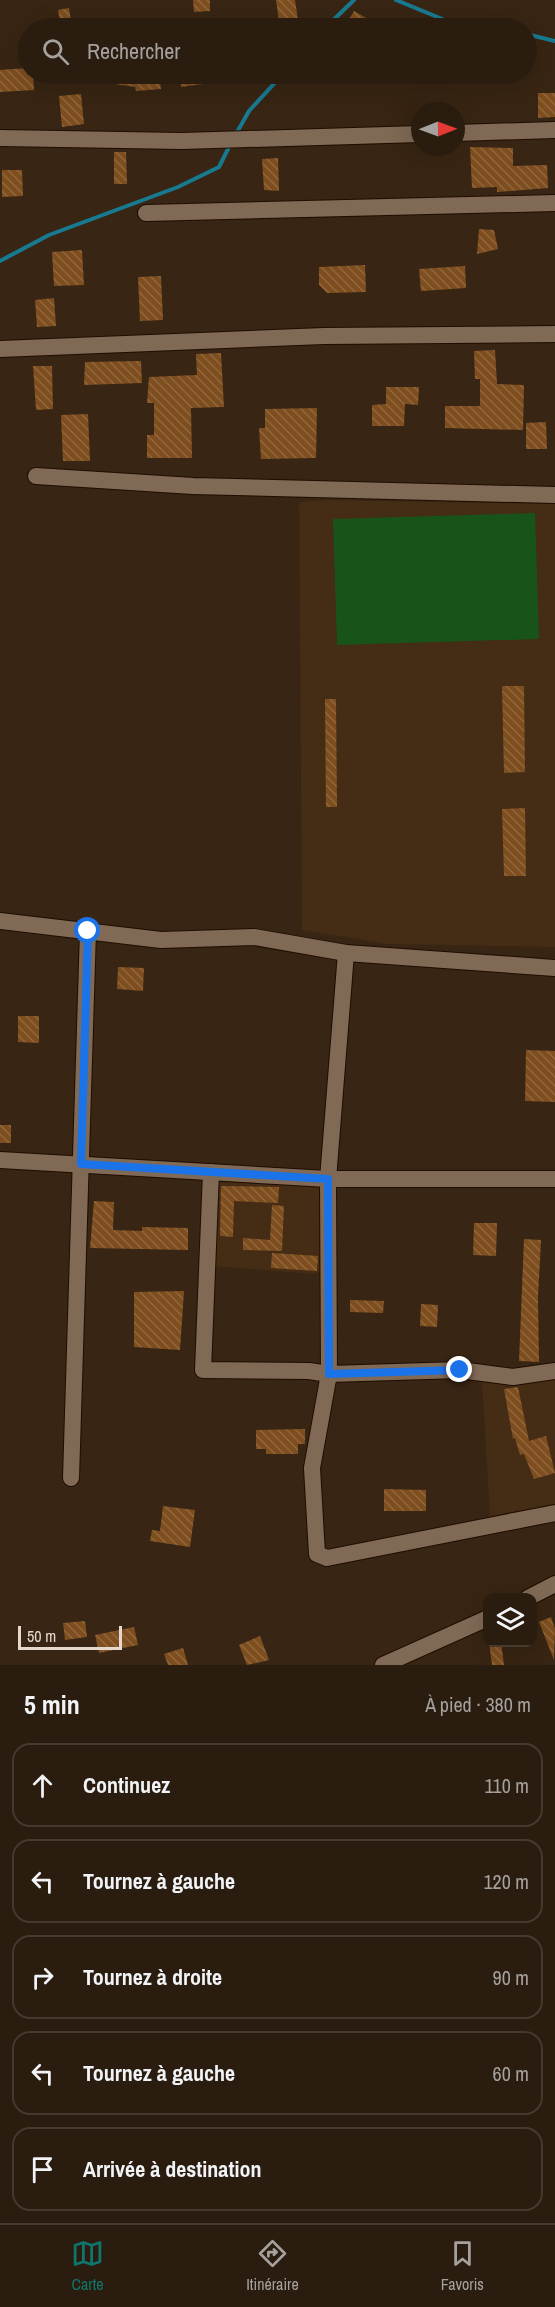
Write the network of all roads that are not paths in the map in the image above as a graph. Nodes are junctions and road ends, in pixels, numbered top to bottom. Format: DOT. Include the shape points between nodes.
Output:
graph roads {
  1 [pos="555,130"];
  2 [pos="465,133"];
  3 [pos="411,134"];
  4 [pos="0,138"];
  5 [pos="555,203"];
  6 [pos="146,213"];
  7 [pos="555,334"];
  8 [pos="0,349"];
  9 [pos="36,476"];
  10 [pos="555,495"];
  11 [pos="0,921"];
  12 [pos="88,931"];
  13 [pos="346,953"];
  14 [pos="555,968"];
  15 [pos="0,1160"];
  16 [pos="81,1164"];
  17 [pos="211,1172"];
  18 [pos="328,1179"];
  19 [pos="555,1179"];
  20 [pos="555,1371"];
  21 [pos="329,1374"];
  22 [pos="71,1478"];
  23 [pos="555,1513"];
  24 [pos="555,1584"];
  25 [pos="537,1593"];
  26 [pos="483,1620"];
  27 [pos="383,1665"];
  1 -- 2 [label="street"];
  3 -- 4 [label="street" via="182,141"];
  5 -- 6 [label="street"];
  7 -- 8 [label="street" via="324,336"];
  9 -- 10 [label="street" via="194,486"];
  11 -- 12 [label="street"];
  12 -- 13 [label="street" via="161,940 254,937"];
  12 -- 16 [label="street"];
  13 -- 14 [label="street"];
  13 -- 18 [label="street"];
  15 -- 16 [label="street"];
  16 -- 17 [label="street"];
  16 -- 22 [label="street"];
  17 -- 18 [label="street"];
  17 -- 21 [label="street" via="203,1370"];
  18 -- 19 [label="street"];
  18 -- 21 [label="street"];
  20 -- 21 [label="street" via="513,1377 460,1370"];
  21 -- 23 [label="street" via="312,1468 317,1554 327,1558"];
  24 -- 25 [label="street"];
  26 -- 27 [label="street"];
}
